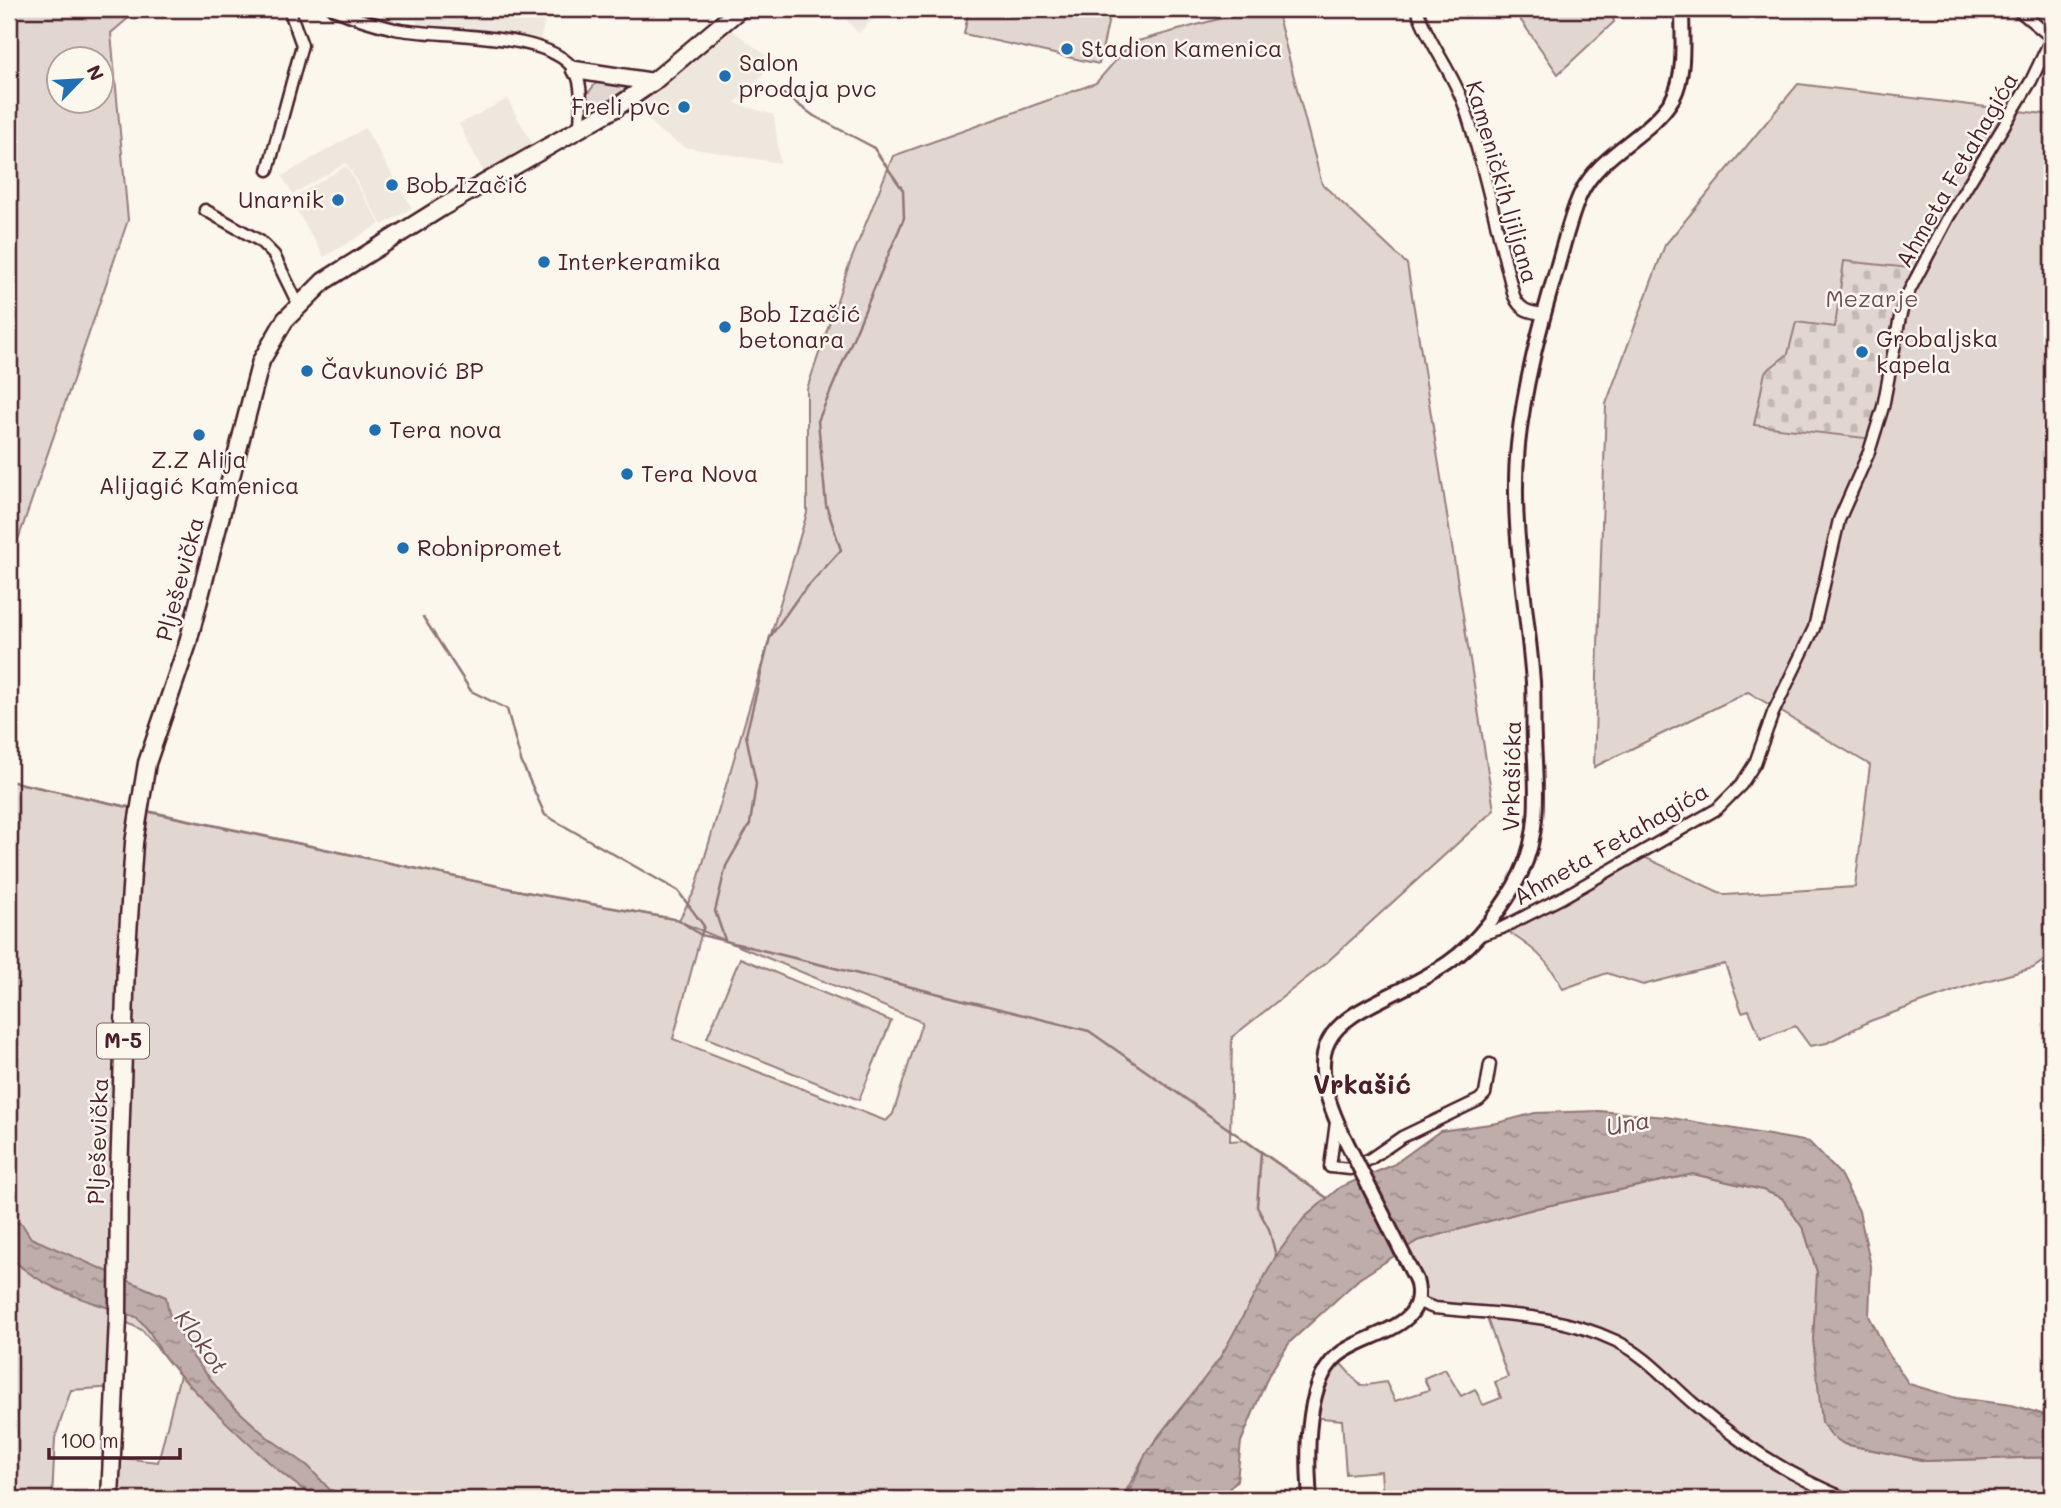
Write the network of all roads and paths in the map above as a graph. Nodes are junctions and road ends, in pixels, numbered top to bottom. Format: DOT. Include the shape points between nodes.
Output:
graph roads {
  1 [pos="289,9"];
  2 [pos="333,9"];
  3 [pos="740,9"];
  4 [pos="1417,9"];
  5 [pos="1682,9"];
  6 [pos="2017,9"];
  7 [pos="2052,37"];
  8 [pos="575,70"];
  9 [pos="653,82"];
  10 [pos="580,130"];
  11 [pos="268,170"];
  12 [pos="205,210"];
  13 [pos="298,304"];
  14 [pos="1543,314"];
  15 [pos="1477,936"];
  16 [pos="1490,1064"];
  17 [pos="1336,1122"];
  18 [pos="1419,1302"];
  19 [pos="110,1499"];
  20 [pos="1310,1499"];
  21 [pos="1847,1499"];
  1 -- 11 [label="street" via="302,45"];
  2 -- 8 [label="street" via="393,28 539,47"];
  3 -- 9 [label="main road, Plješevička / M-5"];
  4 -- 14 [label="street, Kameničkih ljiljana" via="1463,102 1514,296 1526,312"];
  5 -- 14 [label="street, Vrkašićka" via="1680,73 1674,96 1659,116 1594,171 1577,205"];
  6 -- 7 [label="street"];
  7 -- 15 [label="street, Ahmeta Fetahagića" via="1906,298 1883,407 1870,452 1839,520 1814,628 1773,713 1755,764 1717,809 1563,897"];
  8 -- 9 [label="main road"];
  8 -- 10 [label="street"];
  9 -- 10 [label="main road, Plješevička / M-5"];
  10 -- 13 [label="main road, Plješevička / M-5" via="344,267"];
  12 -- 13 [label="street" via="260,241 274,255"];
  13 -- 19 [label="main road, Plješevička / M-5" via="261,361 187,646 147,763 134,843 125,990"];
  14 -- 15 [label="street, Vrkašićka" via="1518,445 1515,500 1532,682 1537,797 1533,841 1520,876"];
  15 -- 17 [label="street, Vrkašićka" via="1451,961 1367,1004 1335,1030 1322,1067"];
  16 -- 17 [label="street" via="1485,1094 1479,1100 1402,1137 1350,1169 1330,1167"];
  17 -- 18 [label="street, Vrkašićka, bridge" via="1416,1280"];
  18 -- 20 [label="street" via="1399,1324 1335,1357 1322,1377 1310,1425"];
  18 -- 21 [label="street" via="1434,1308 1556,1319 1617,1342 1658,1369 1747,1447"];
}
